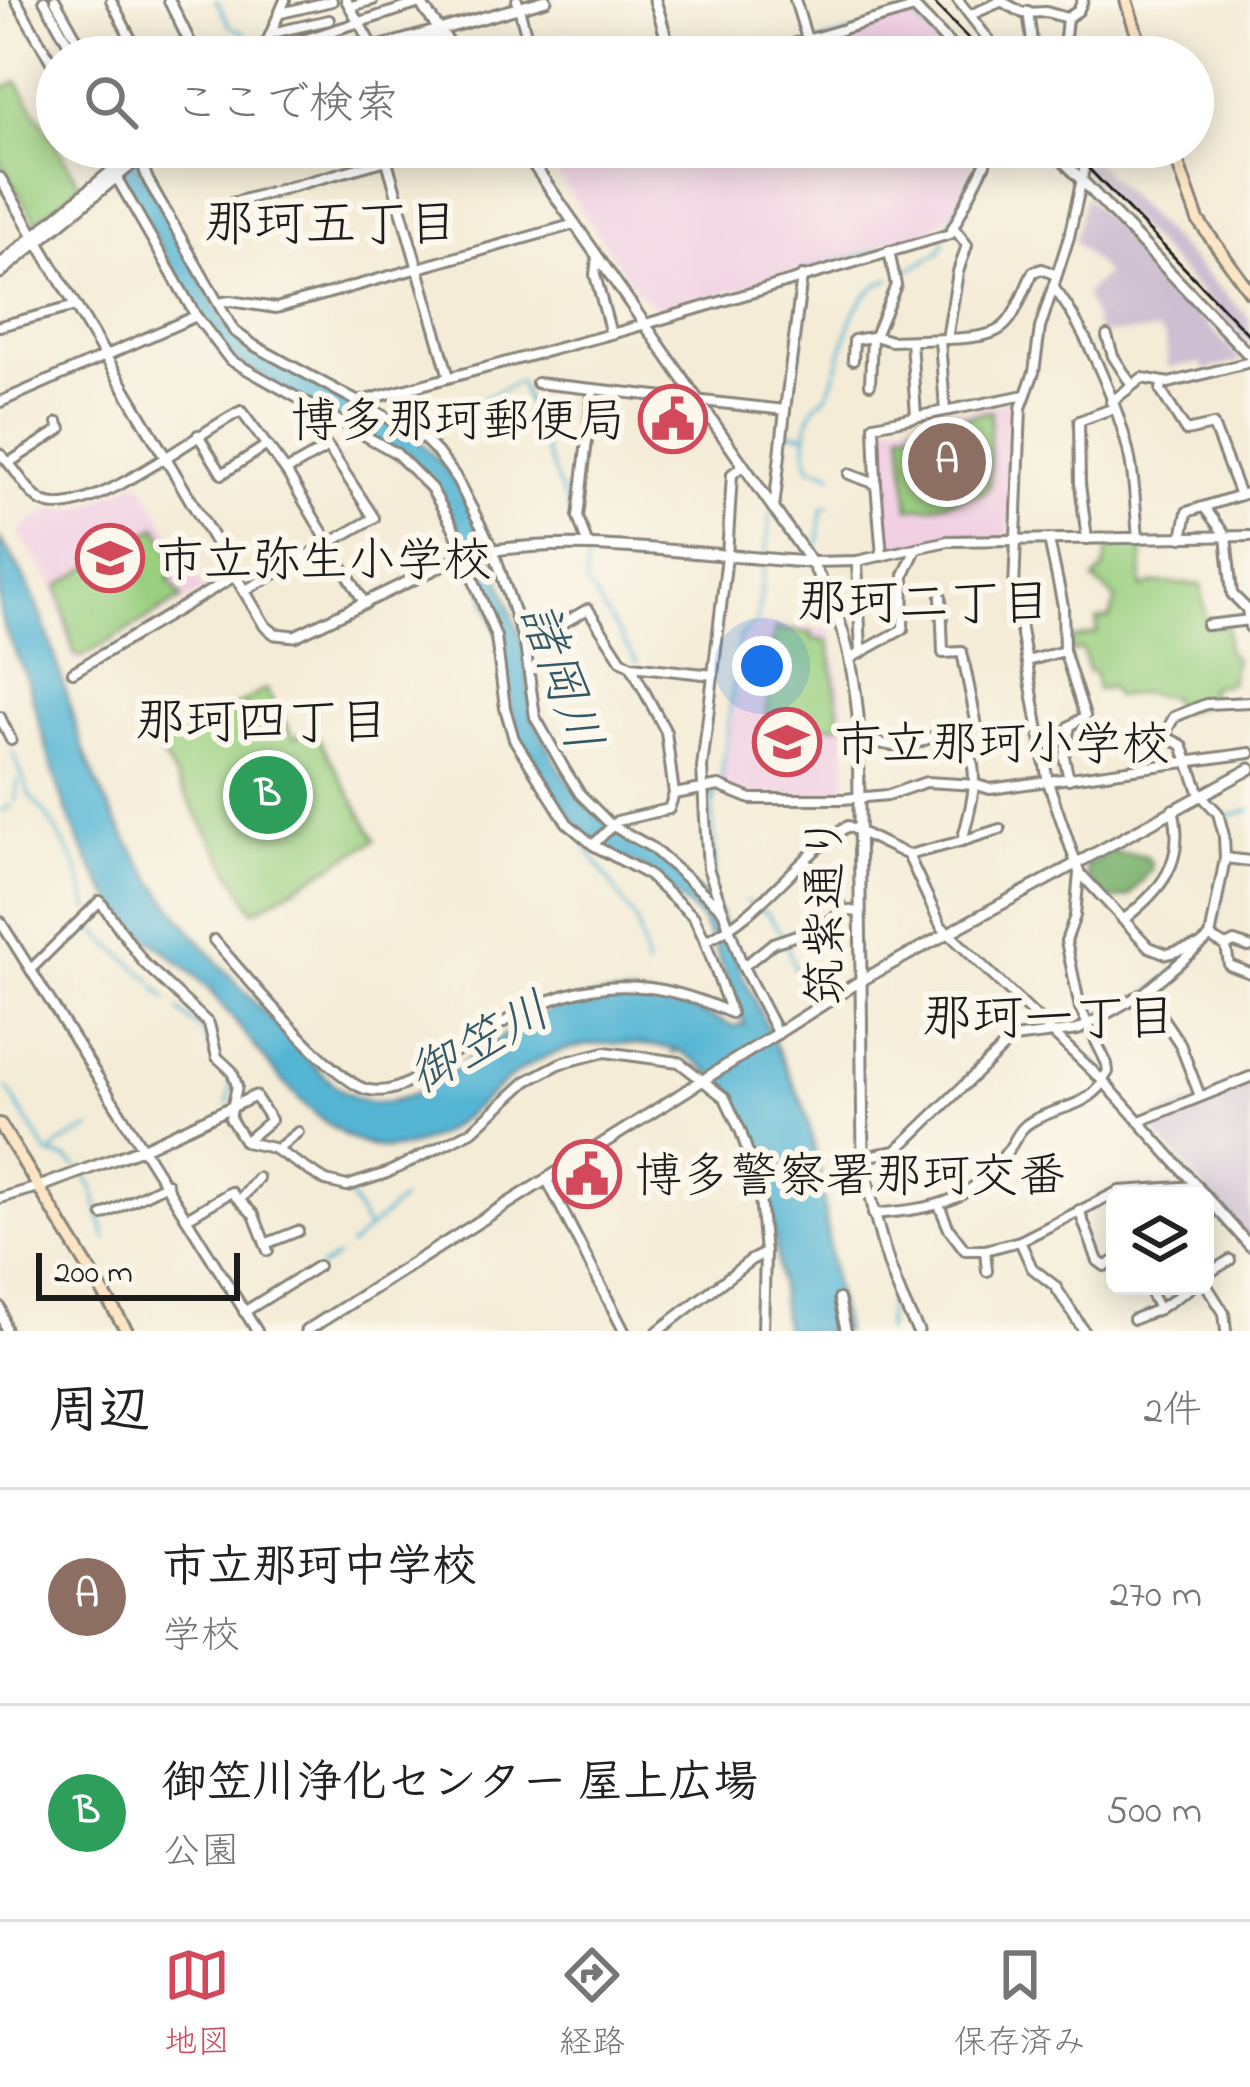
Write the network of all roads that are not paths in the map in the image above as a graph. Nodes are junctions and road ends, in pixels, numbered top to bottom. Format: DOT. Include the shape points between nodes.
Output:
graph roads {
  1 [pos="16,0"];
  2 [pos="44,0"];
  3 [pos="55,0"];
  4 [pos="111,0"];
  5 [pos="169,0"];
  6 [pos="285,0"];
  7 [pos="332,0"];
  8 [pos="374,0"];
  9 [pos="546,0"];
  10 [pos="656,0"];
  11 [pos="795,0"];
  12 [pos="958,0"];
  13 [pos="1083,0"];
  14 [pos="1116,0"];
  15 [pos="1126,0"];
  16 [pos="999,1"];
  17 [pos="419,2"];
  18 [pos="349,3"];
  19 [pos="518,4"];
  20 [pos="910,4"];
  21 [pos="1028,11"];
  22 [pos="281,13"];
  23 [pos="970,15"];
  24 [pos="1067,18"];
  25 [pos="329,20"];
  26 [pos="362,23"];
  27 [pos="441,32"];
  28 [pos="272,33"];
  29 [pos="328,34"];
  30 [pos="36,36"];
  31 [pos="64,36"];
  32 [pos="75,36"];
  33 [pos="129,36"];
  34 [pos="187,36"];
  35 [pos="270,36"];
  36 [pos="321,36"];
  37 [pos="368,36"];
  38 [pos="430,36"];
  39 [pos="436,36"];
  40 [pos="444,36"];
  41 [pos="526,36"];
  42 [pos="666,36"];
  43 [pos="806,36"];
  44 [pos="820,36"];
  45 [pos="941,36"];
  46 [pos="986,36"];
  47 [pos="1031,36"];
  48 [pos="1065,36"];
  49 [pos="1137,36"];
  50 [pos="114,168"];
  51 [pos="119,168"];
  52 [pos="144,168"];
  53 [pos="360,168"];
  54 [pos="388,168"];
  55 [pos="536,168"];
  56 [pos="983,168"];
  57 [pos="1070,168"];
  58 [pos="1085,168"];
  59 [pos="1179,168"];
  60 [pos="116,171"];
  61 [pos="0,178"];
  62 [pos="1082,180"];
  63 [pos="221,206"];
  64 [pos="575,224"];
  65 [pos="953,227"];
  66 [pos="36,238"];
  67 [pos="889,251"];
  68 [pos="598,257"];
  69 [pos="417,267"];
  70 [pos="0,269"];
  71 [pos="1056,275"];
  72 [pos="802,276"];
  73 [pos="1053,286"];
  74 [pos="1250,292"];
  75 [pos="218,304"];
  76 [pos="77,306"];
  77 [pos="196,316"];
  78 [pos="645,325"];
  79 [pos="0,326"];
  80 [pos="611,334"];
  81 [pos="874,336"];
  82 [pos="1107,336"];
  83 [pos="943,340"];
  84 [pos="911,341"];
  85 [pos="106,355"];
  86 [pos="1250,358"];
  87 [pos="853,360"];
  88 [pos="449,377"];
  89 [pos="1162,382"];
  90 [pos="537,383"];
  91 [pos="870,384"];
  92 [pos="1131,384"];
  93 [pos="593,389"];
  94 [pos="1025,394"];
  95 [pos="697,399"];
  96 [pos="0,402"];
  97 [pos="361,402"];
  98 [pos="1112,405"];
  99 [pos="785,410"];
  100 [pos="945,410"];
  101 [pos="916,416"];
  102 [pos="58,423"];
  103 [pos="198,435"];
  104 [pos="267,445"];
  105 [pos="0,454"];
  106 [pos="167,459"];
  107 [pos="10,462"];
  108 [pos="743,466"];
  109 [pos="286,471"];
  110 [pos="849,474"];
  111 [pos="876,484"];
  112 [pos="1245,494"];
  113 [pos="1204,507"];
  114 [pos="774,509"];
  115 [pos="1226,536"];
  116 [pos="1250,536"];
  117 [pos="1138,538"];
  118 [pos="1182,538"];
  119 [pos="1049,539"];
  120 [pos="1087,539"];
  121 [pos="1014,540"];
  122 [pos="587,543"];
  123 [pos="328,545"];
  124 [pos="493,549"];
  125 [pos="916,549"];
  126 [pos="464,555"];
  127 [pos="727,556"];
  128 [pos="882,556"];
  129 [pos="857,561"];
  130 [pos="811,562"];
  131 [pos="235,576"];
  132 [pos="244,591"];
  133 [pos="940,597"];
  134 [pos="365,604"];
  135 [pos="1250,622"];
  136 [pos="1207,625"];
  137 [pos="525,645"];
  138 [pos="1064,651"];
  139 [pos="856,655"];
  140 [pos="1027,661"];
  141 [pos="631,666"];
  142 [pos="73,672"];
  143 [pos="712,675"];
  144 [pos="1250,702"];
  145 [pos="0,717"];
  146 [pos="960,733"];
  147 [pos="11,740"];
  148 [pos="859,740"];
  149 [pos="1250,752"];
  150 [pos="1190,763"];
  151 [pos="1250,769"];
  152 [pos="1069,779"];
  153 [pos="1048,782"];
  154 [pos="977,785"];
  155 [pos="703,789"];
  156 [pos="674,794"];
  157 [pos="1201,794"];
  158 [pos="859,796"];
  159 [pos="1173,808"];
  160 [pos="611,825"];
  161 [pos="1000,829"];
  162 [pos="858,832"];
  163 [pos="962,841"];
  164 [pos="593,845"];
  165 [pos="908,855"];
  166 [pos="1225,858"];
  167 [pos="806,861"];
  168 [pos="1250,861"];
  169 [pos="1077,866"];
  170 [pos="722,909"];
  171 [pos="844,910"];
  172 [pos="858,912"];
  173 [pos="1123,920"];
  174 [pos="0,921"];
  175 [pos="729,930"];
  176 [pos="948,932"];
  177 [pos="1210,937"];
  178 [pos="214,940"];
  179 [pos="707,940"];
  180 [pos="1196,946"];
  181 [pos="1226,946"];
  182 [pos="1249,946"];
  183 [pos="743,967"];
  184 [pos="32,968"];
  185 [pos="1250,973"];
  186 [pos="860,981"];
  187 [pos="1145,992"];
  188 [pos="1087,1025"];
  189 [pos="1053,1031"];
  190 [pos="778,1034"];
  191 [pos="1250,1077"];
  192 [pos="704,1080"];
  193 [pos="1103,1081"];
  194 [pos="255,1096"];
  195 [pos="1201,1096"];
  196 [pos="234,1105"];
  197 [pos="1140,1121"];
  198 [pos="0,1124"];
  199 [pos="298,1132"];
  200 [pos="245,1142"];
  201 [pos="144,1148"];
  202 [pos="276,1150"];
  203 [pos="863,1156"];
  204 [pos="258,1178"];
  205 [pos="547,1180"];
  206 [pos="167,1184"];
  207 [pos="1197,1186"];
  208 [pos="39,1187"];
  209 [pos="0,1198"];
  210 [pos="240,1200"];
  211 [pos="938,1205"];
  212 [pos="1078,1210"];
  213 [pos="873,1214"];
  214 [pos="103,1215"];
  215 [pos="187,1218"];
  216 [pos="298,1231"];
  217 [pos="1021,1241"];
  218 [pos="1250,1246"];
  219 [pos="985,1250"];
  220 [pos="765,1253"];
  221 [pos="1230,1260"];
  222 [pos="318,1265"];
  223 [pos="1106,1266"];
  224 [pos="987,1271"];
  225 [pos="1214,1272"];
  226 [pos="1152,1295"];
  227 [pos="1180,1295"];
  228 [pos="1214,1295"];
  229 [pos="839,1299"];
  230 [pos="0,1307"];
  231 [pos="1159,1309"];
  232 [pos="244,1312"];
  233 [pos="1134,1319"];
  234 [pos="675,1327"];
  235 [pos="5,1331"];
  236 [pos="128,1331"];
  237 [pos="257,1331"];
  238 [pos="306,1331"];
  239 [pos="624,1331"];
  240 [pos="658,1331"];
  241 [pos="763,1331"];
  242 [pos="846,1331"];
  243 [pos="917,1331"];
  244 [pos="1084,1331"];
  245 [pos="1226,1331"];
  1 -- 30 [label="street"];
  2 -- 31 [label="street"];
  3 -- 32 [label="street"];
  4 -- 33 [label="street"];
  5 -- 34 [label="street"];
  6 -- 22 [label="street"];
  7 -- 22 [label="street"];
  7 -- 25 [label="street"];
  8 -- 18 [label="street"];
  9 -- 19 [label="street"];
  10 -- 42 [label="street"];
  11 -- 43 [label="street"];
  12 -- 23 [label="street"];
  13 -- 24 [label="street"];
  14 -- 15 [label="street"];
  15 -- 49 [label="main road"];
  16 -- 21 [label="street"];
  16 -- 23 [label="street"];
  17 -- 26 [label="street"];
  17 -- 27 [label="street"];
  18 -- 26 [label="street"];
  19 -- 27 [label="street"];
  19 -- 41 [label="street"];
  20 -- 44 [label="street"];
  20 -- 45 [label="street"];
  21 -- 24 [label="street"];
  21 -- 47 [label="street"];
  22 -- 28 [label="street"];
  23 -- 46 [label="street"];
  24 -- 48 [label="street"];
  25 -- 28 [label="street"];
  25 -- 29 [label="street"];
  26 -- 29 [label="street"];
  26 -- 37 [label="street"];
  27 -- 38 [label="street"];
  27 -- 39 [label="street"];
  27 -- 40 [label="street"];
  28 -- 35 [label="street"];
  29 -- 36 [label="street"];
  50 -- 60 [label="street"];
  51 -- 60 [label="street"];
  52 -- 75 [label="street"];
  53 -- 63 [label="street"];
  54 -- 69 [label="street"];
  55 -- 64 [label="street, 筑紫通り"];
  56 -- 65 [label="street"];
  57 -- 62 [label="street"];
  58 -- 62 [label="street"];
  59 -- 74 [label="main road" via="1198,220"];
  60 -- 66 [label="street"];
  60 -- 77 [label="street"];
  61 -- 66 [label="street"];
  62 -- 71 [label="street"];
  62 -- 86 [label="street"];
  64 -- 68 [label="street, 筑紫通り"];
  64 -- 69 [label="street"];
  65 -- 67 [label="street"];
  65 -- 83 [label="street" via="967,245"];
  66 -- 70 [label="street"];
  66 -- 76 [label="street"];
  67 -- 72 [label="street"];
  67 -- 81 [label="street" via="896,285"];
  68 -- 78 [label="street, 筑紫通り"];
  68 -- 80 [label="street"];
  69 -- 75 [label="street" via="276,308"];
  69 -- 88 [label="street"];
  71 -- 73 [label="street"];
  71 -- 83 [label="street" via="1033,272 1008,325 993,337"];
  72 -- 78 [label="street"];
  72 -- 99 [label="street"];
  73 -- 94 [label="street"];
  73 -- 98 [label="street" via="1072,310"];
  75 -- 97 [label="street" via="255,346"];
  76 -- 79 [label="street"];
  76 -- 85 [label="street"];
  77 -- 85 [label="street"];
  77 -- 126 [label="street" via="230,360 396,453 431,488"];
  78 -- 80 [label="street"];
  78 -- 95 [label="street, 筑紫通り"];
  80 -- 88 [label="street"];
  81 -- 84 [label="street"];
  81 -- 87 [label="street" via="854,340"];
  81 -- 91 [label="street"];
  82 -- 92 [label="street"];
  83 -- 84 [label="street"];
  83 -- 100 [label="street"];
  84 -- 101 [label="street"];
  85 -- 96 [label="street"];
  85 -- 106 [label="street"];
  86 -- 89 [label="street"];
  88 -- 97 [label="street"];
  89 -- 92 [label="street"];
  89 -- 112 [label="street" via="1186,431 1213,424"];
  90 -- 93 [label="street"];
  92 -- 98 [label="street"];
  93 -- 95 [label="street"];
  93 -- 122 [label="street" via="578,517"];
  94 -- 100 [label="street"];
  94 -- 121 [label="street"];
  95 -- 99 [label="street"];
  95 -- 108 [label="street, 筑紫通り"];
  97 -- 124 [label="street" via="436,452"];
  98 -- 117 [label="street" via="1132,469"];
  98 -- 120 [label="street" via="1079,421"];
  99 -- 114 [label="street"];
  100 -- 101 [label="street"];
  101 -- 111 [label="street" via="874,425"];
  102 -- 107 [label="street" via="61,429"];
  103 -- 104 [label="street" via="242,411"];
  103 -- 104 [label="street" via="223,474"];
  103 -- 106 [label="street"];
  104 -- 109 [label="street"];
  105 -- 107 [label="street"];
  106 -- 107 [label="street" via="61,506 35,497"];
  106 -- 131 [label="street"];
  108 -- 114 [label="street, 筑紫通り"];
  108 -- 127 [label="street" via="732,475"];
  109 -- 123 [label="street"];
  109 -- 123 [label="street" via="328,447 374,518"];
  110 -- 111 [label="street"];
  111 -- 128 [label="street"];
  112 -- 113 [label="street"];
  113 -- 115 [label="street"];
  113 -- 118 [label="street" via="1187,512"];
  114 -- 130 [label="street, 筑紫通り"];
  115 -- 116 [label="street"];
  115 -- 118 [label="street"];
  115 -- 135 [label="street" via="1232,594"];
  117 -- 118 [label="street"];
  117 -- 120 [label="street"];
  119 -- 120 [label="street"];
  119 -- 121 [label="street"];
  119 -- 138 [label="street"];
  121 -- 125 [label="street"];
  121 -- 140 [label="street"];
  122 -- 124 [label="street"];
  122 -- 127 [label="street"];
  123 -- 132 [label="street"];
  123 -- 134 [label="street"];
  124 -- 126 [label="street"];
  124 -- 137 [label="street"];
  125 -- 128 [label="street"];
  125 -- 139 [label="street" via="904,575 903,629"];
  126 -- 134 [label="street"];
  126 -- 164 [label="street" via="496,637 514,739 567,823"];
  127 -- 130 [label="street"];
  127 -- 143 [label="street"];
  128 -- 129 [label="street"];
  129 -- 130 [label="street"];
  129 -- 139 [label="street"];
  130 -- 139 [label="street, 筑紫通り"];
  131 -- 132 [label="street"];
  131 -- 142 [label="street"];
  132 -- 134 [label="street" via="265,626 282,636"];
  133 -- 146 [label="street" via="943,653 962,652 978,724"];
  135 -- 136 [label="street"];
  137 -- 141 [label="street" via="588,609"];
  137 -- 160 [label="street" via="535,717 580,794"];
  138 -- 140 [label="street"];
  138 -- 152 [label="street" via="1085,716 1070,726 1064,748"];
  139 -- 148 [label="street, 筑紫通り"];
  140 -- 153 [label="street"];
  141 -- 143 [label="street"];
  141 -- 156 [label="street" via="665,732"];
  143 -- 155 [label="street"];
  144 -- 150 [label="street" via="1206,704 1174,717 1168,738"];
  145 -- 147 [label="street"];
  146 -- 148 [label="street" via="904,748"];
  146 -- 154 [label="street"];
  148 -- 158 [label="street, 筑紫通り"];
  149 -- 150 [label="street"];
  150 -- 152 [label="street"];
  150 -- 157 [label="street"];
  151 -- 157 [label="street"];
  152 -- 153 [label="street"];
  153 -- 154 [label="street"];
  153 -- 169 [label="street"];
  154 -- 158 [label="street" via="926,782"];
  154 -- 163 [label="street"];
  155 -- 156 [label="street"];
  155 -- 158 [label="street" via="719,786 751,799"];
  155 -- 170 [label="street" via="708,868"];
  156 -- 160 [label="street" via="669,809"];
  157 -- 159 [label="street"];
  157 -- 166 [label="street" via="1218,813"];
  158 -- 162 [label="street, 筑紫通り"];
  159 -- 169 [label="street"];
  159 -- 173 [label="street" via="1177,849 1164,880"];
  160 -- 164 [label="street"];
  160 -- 170 [label="street" via="651,847"];
  161 -- 163 [label="street"];
  162 -- 165 [label="street"];
  162 -- 167 [label="street" via="848,826"];
  162 -- 172 [label="street, 筑紫通り"];
  163 -- 165 [label="street"];
  164 -- 179 [label="street" via="646,874 694,917"];
  165 -- 176 [label="street"];
  166 -- 168 [label="street"];
  166 -- 177 [label="street"];
  167 -- 171 [label="street"];
  167 -- 175 [label="street"];
  169 -- 173 [label="street"];
  169 -- 176 [label="street"];
  169 -- 188 [label="street" via="1066,940"];
  170 -- 175 [label="street"];
  171 -- 172 [label="street"];
  171 -- 183 [label="street" via="773,943"];
  172 -- 186 [label="street, 筑紫通り"];
  173 -- 180 [label="street" via="1167,954"];
  174 -- 184 [label="street"];
  175 -- 179 [label="street"];
  175 -- 183 [label="street"];
  176 -- 186 [label="street"];
  176 -- 189 [label="street"];
  177 -- 180 [label="street"];
  177 -- 181 [label="street"];
  178 -- 179 [label="street" via="340,1075 365,1089 416,1080 525,1011 582,989 672,990 731,1013"];
  180 -- 187 [label="street"];
  181 -- 182 [label="street"];
  181 -- 185 [label="street" via="1229,964"];
  183 -- 190 [label="street"];
  184 -- 196 [label="street" via="100,901 144,963 209,1024 217,1057 237,1087"];
  184 -- 201 [label="street"];
  186 -- 190 [label="street"];
  186 -- 203 [label="street, 筑紫通り"];
  187 -- 188 [label="street"];
  187 -- 195 [label="street" via="1180,1044"];
  188 -- 189 [label="street"];
  188 -- 193 [label="street" via="1107,1064"];
  189 -- 193 [label="street"];
  189 -- 203 [label="street" via="1013,1038 896,1151"];
  190 -- 192 [label="street"];
  191 -- 195 [label="street"];
  192 -- 202 [label="street" via="679,1062 605,1052 581,1057 526,1082 472,1131 347,1186"];
  192 -- 205 [label="street"];
  192 -- 220 [label="street" via="725,1098 741,1132 759,1186"];
  193 -- 197 [label="street"];
  193 -- 211 [label="street" via="1089,1100 1033,1120 970,1193"];
  194 -- 196 [label="street"];
  194 -- 200 [label="street" via="272,1120"];
  195 -- 197 [label="street"];
  196 -- 200 [label="street" via="230,1118"];
  196 -- 201 [label="street"];
  197 -- 207 [label="street"];
  198 -- 208 [label="main road"];
  199 -- 202 [label="street"];
  200 -- 202 [label="street"];
  201 -- 206 [label="street"];
  201 -- 208 [label="street"];
  203 -- 213 [label="street, 筑紫通り"];
  204 -- 210 [label="street"];
  205 -- 238 [label="street"];
  205 -- 239 [label="street"];
  206 -- 214 [label="street"];
  206 -- 215 [label="street"];
  207 -- 212 [label="street" via="1119,1191"];
  207 -- 218 [label="street"];
  208 -- 209 [label="street"];
  208 -- 236 [label="main road"];
  210 -- 215 [label="street" via="232,1192"];
  210 -- 216 [label="street" via="267,1248"];
  211 -- 213 [label="street"];
  211 -- 219 [label="street" via="965,1250"];
  212 -- 217 [label="street"];
  212 -- 223 [label="street"];
  213 -- 243 [label="street, 筑紫通り"];
  215 -- 232 [label="street"];
  217 -- 219 [label="street"];
  217 -- 244 [label="street" via="1032,1268 1055,1286"];
  219 -- 224 [label="street"];
  220 -- 234 [label="street"];
  220 -- 241 [label="street"];
  221 -- 225 [label="street"];
  222 -- 232 [label="street"];
  226 -- 231 [label="street"];
  227 -- 231 [label="street"];
  228 -- 245 [label="street"];
  229 -- 242 [label="street"];
  230 -- 235 [label="street"];
  231 -- 233 [label="street"];
  232 -- 237 [label="street"];
  234 -- 240 [label="street"];
}
